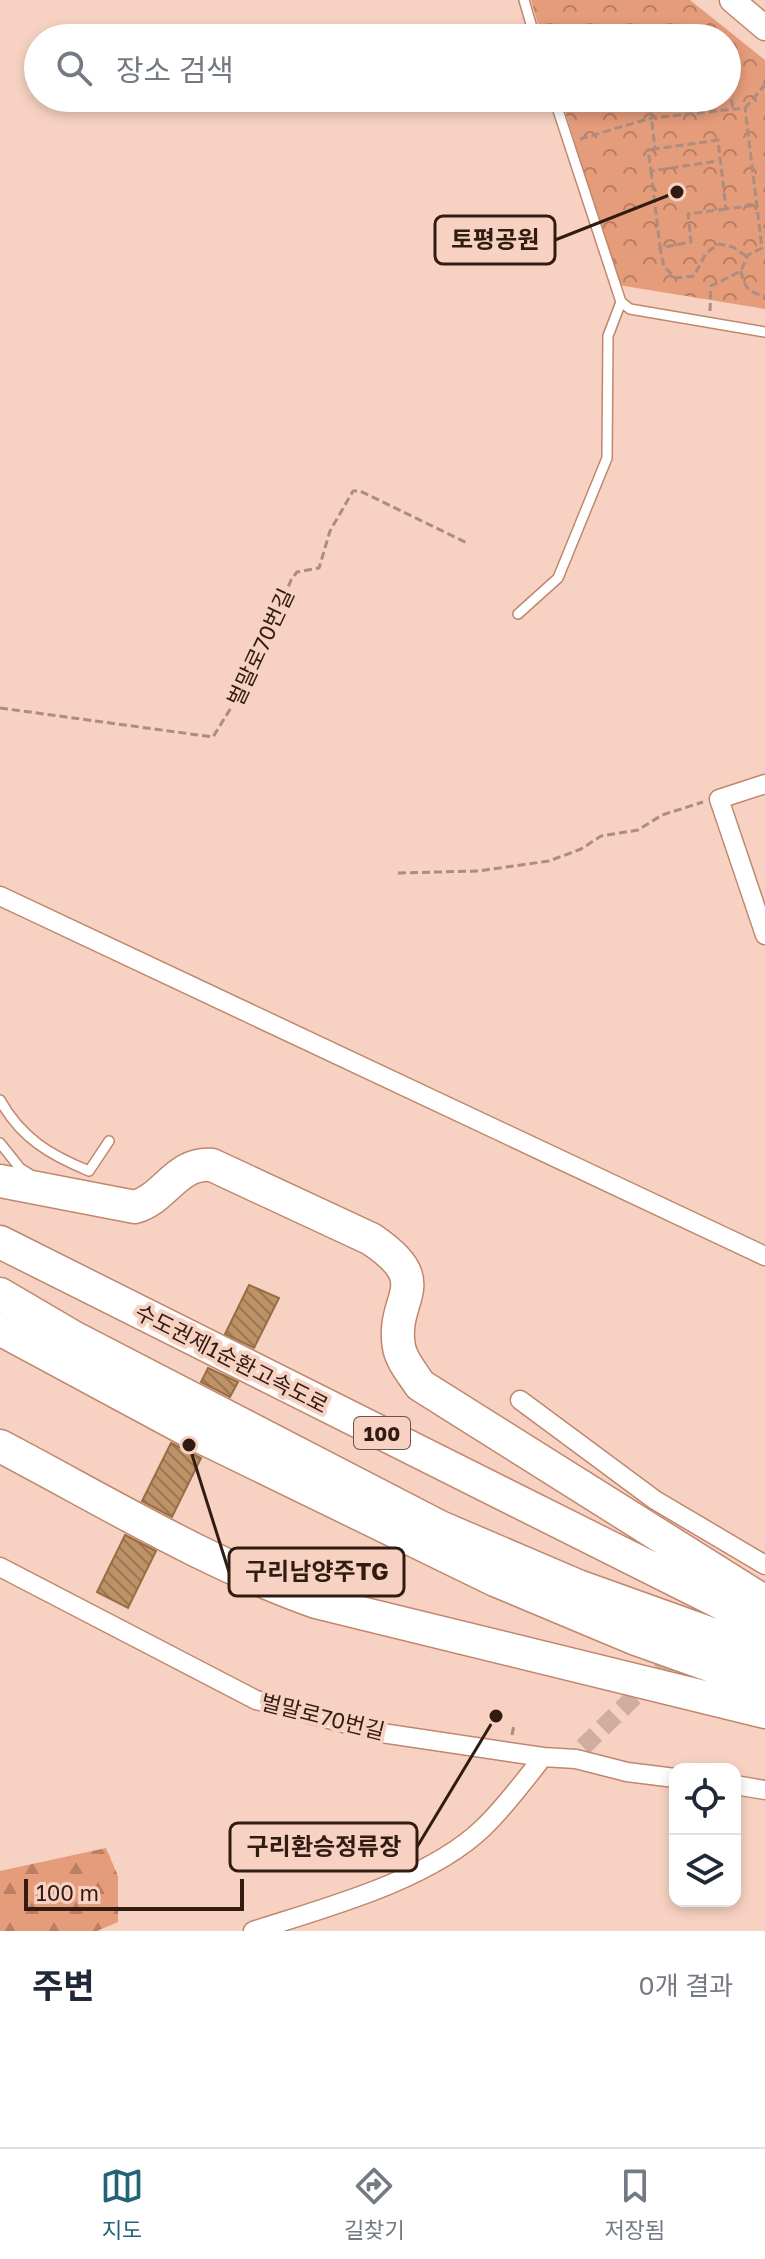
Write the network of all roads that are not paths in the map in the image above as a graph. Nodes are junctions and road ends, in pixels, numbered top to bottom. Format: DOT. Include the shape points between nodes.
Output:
graph roads {
  1 [pos="524,0"];
  2 [pos="732,0"];
  3 [pos="531,24"];
  4 [pos="765,28"];
  5 [pos="558,112"];
  6 [pos="621,302"];
  7 [pos="765,332"];
  8 [pos="518,614"];
  9 [pos="765,784"];
  10 [pos="0,896"];
  11 [pos="765,935"];
  12 [pos="0,1100"];
  13 [pos="109,1141"];
  14 [pos="0,1143"];
  15 [pos="0,1181"];
  16 [pos="60,1193"];
  17 [pos="0,1242"];
  18 [pos="765,1256"];
  19 [pos="0,1294"];
  20 [pos="0,1329"];
  21 [pos="520,1400"];
  22 [pos="0,1446"];
  23 [pos="0,1567"];
  24 [pos="762,1578"];
  25 [pos="765,1625"];
  26 [pos="765,1653"];
  27 [pos="765,1685"];
  28 [pos="765,1712"];
  29 [pos="543,1757"];
  30 [pos="669,1777"];
  31 [pos="741,1786"];
  32 [pos="765,1790"];
  33 [pos="253,1931"];
  1 -- 3 [label="lane"];
  2 -- 4 [label="street"];
  5 -- 6 [label="lane"];
  6 -- 7 [label="lane" via="630,309"];
  6 -- 8 [label="lane" via="608,336 607,458 558,578"];
  9 -- 11 [label="street" via="719,799"];
  10 -- 18 [label="street"];
  12 -- 13 [label="lane" via="28,1138 51,1155 89,1171"];
  14 -- 16 [label="lane" via="20,1168"];
  15 -- 16 [label="highway"];
  16 -- 24 [label="highway" via="135,1207 148,1203 169,1180 195,1164 212,1165 371,1239 403,1267 408,1296 399,1350 420,1385"];
  17 -- 25 [label="highway, 수도권제1순환고속도로 / 100"];
  19 -- 26 [label="highway, 100" via="440,1527 578,1586"];
  20 -- 27 [label="highway" via="94,1382 428,1549 556,1608"];
  21 -- 24 [label="street"];
  22 -- 28 [label="highway" via="161,1530 316,1602"];
  23 -- 29 [label="street, 벌말로70번길" via="256,1700 382,1733"];
  29 -- 30 [label="street, 벌말로70번길" via="580,1753 627,1772"];
  29 -- 33 [label="street" via="482,1829 453,1850 376,1892"];
  31 -- 32 [label="street"];
}
